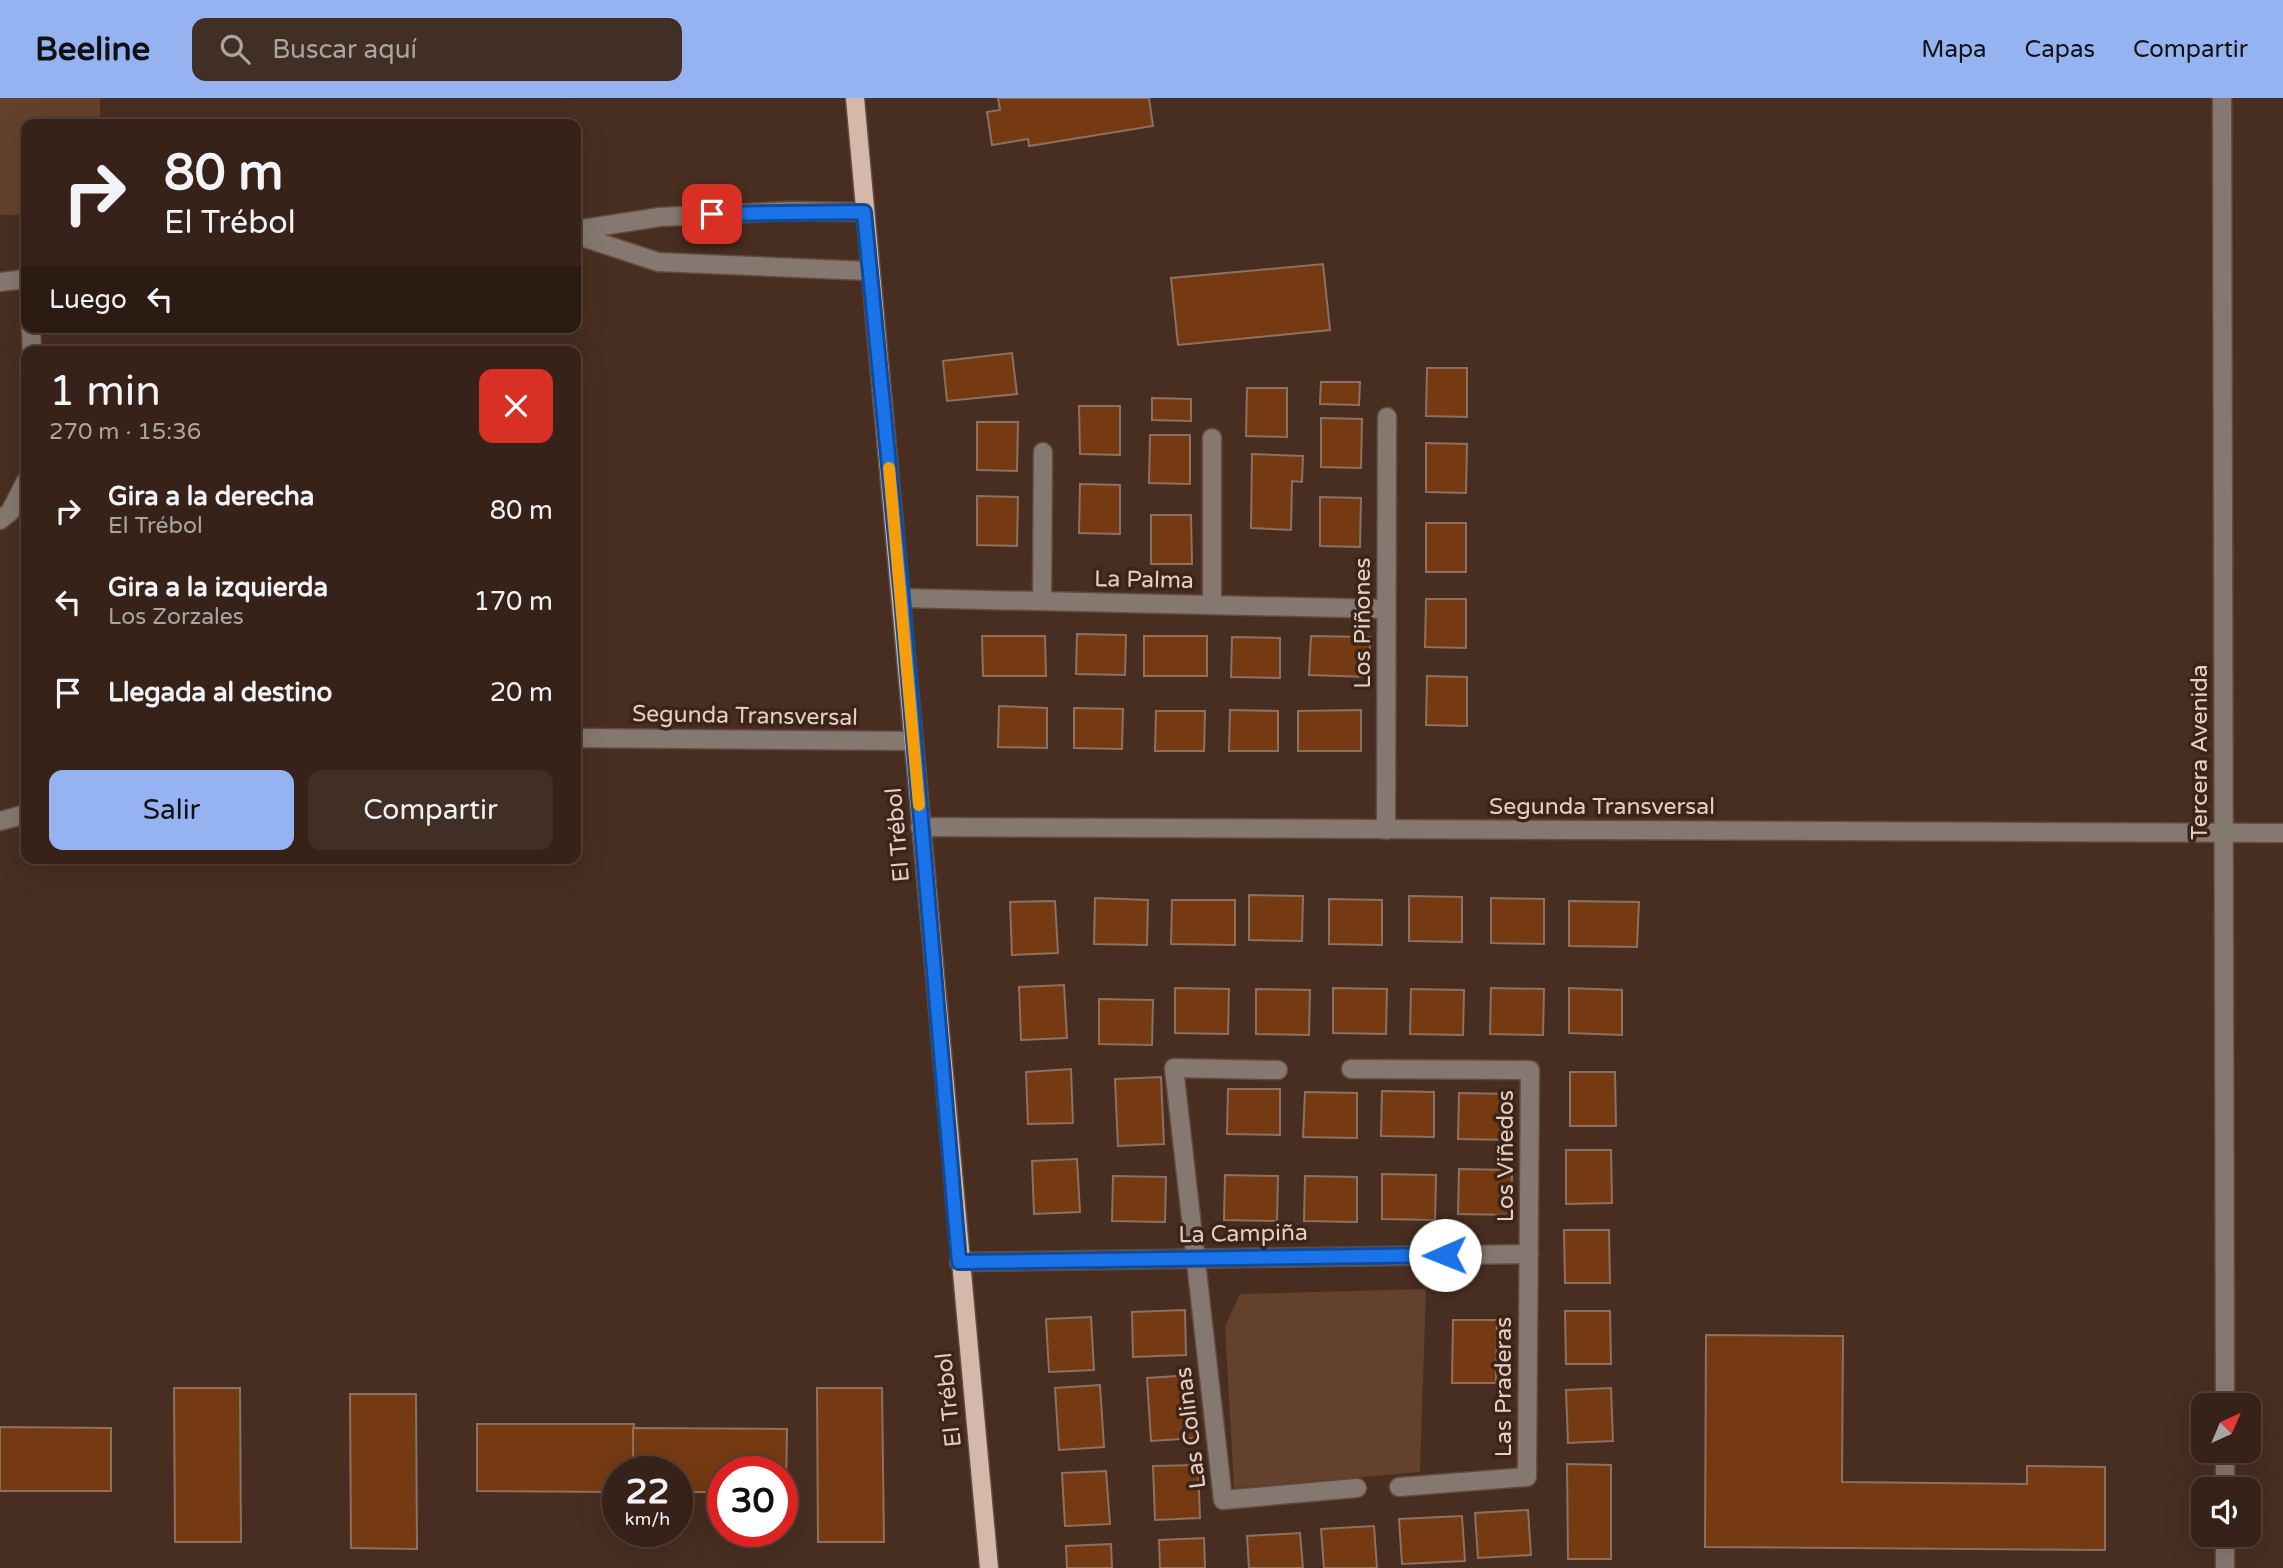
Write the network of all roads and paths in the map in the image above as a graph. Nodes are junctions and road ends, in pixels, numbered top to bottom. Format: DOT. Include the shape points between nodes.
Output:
graph roads {
  1 [pos="855,98"];
  2 [pos="2222,98"];
  3 [pos="864,212"];
  4 [pos="581,229"];
  5 [pos="581,238"];
  6 [pos="869,271"];
  7 [pos="21,280"];
  8 [pos="0,282"];
  9 [pos="1387,417"];
  10 [pos="1212,438"];
  11 [pos="1043,452"];
  12 [pos="21,491"];
  13 [pos="0,520"];
  14 [pos="902,598"];
  15 [pos="1042,601"];
  16 [pos="1212,605"];
  17 [pos="1386,609"];
  18 [pos="581,738"];
  19 [pos="914,741"];
  20 [pos="21,815"];
  21 [pos="0,821"];
  22 [pos="920,827"];
  23 [pos="1386,830"];
  24 [pos="2224,832"];
  25 [pos="2283,833"];
  26 [pos="1352,1069"];
  27 [pos="1278,1070"];
  28 [pos="1528,1254"];
  29 [pos="1195,1258"];
  30 [pos="959,1262"];
  31 [pos="2225,1393"];
  32 [pos="1399,1487"];
  33 [pos="1357,1488"];
  34 [pos="2225,1547"];
  35 [pos="989,1568"];
  36 [pos="2225,1568"];
  1 -- 3 [label="main road, El Trébol"];
  2 -- 24 [label="street, Tercera Avenida"];
  3 -- 4 [label="street" via="660,216"];
  3 -- 6 [label="main road, El Trébol"];
  5 -- 6 [label="street" via="658,262"];
  6 -- 14 [label="main road, El Trébol"];
  7 -- 8 [label="street"];
  9 -- 17 [label="street, Los Piñones"];
  10 -- 16 [label="street"];
  11 -- 15 [label="street"];
  12 -- 13 [label="street"];
  14 -- 15 [label="street, La Palma"];
  14 -- 19 [label="main road, El Trébol"];
  15 -- 16 [label="street, La Palma"];
  16 -- 17 [label="street, La Palma"];
  17 -- 23 [label="street, Los Piñones"];
  18 -- 19 [label="street, Segunda Transversal"];
  19 -- 22 [label="main road, El Trébol"];
  20 -- 21 [label="street"];
  22 -- 23 [label="street, Segunda Transversal"];
  22 -- 30 [label="main road, El Trébol"];
  23 -- 24 [label="street, Segunda Transversal"];
  24 -- 25 [label="street, Segunda Transversal"];
  24 -- 31 [label="street, Tercera Avenida"];
  26 -- 28 [label="street, Los Viñedos" via="1530,1070"];
  27 -- 29 [label="street" via="1174,1068"];
  28 -- 29 [label="street, La Campiña"];
  28 -- 32 [label="street, Las Praderas" via="1527,1477"];
  29 -- 30 [label="street, La Campiña"];
  29 -- 33 [label="street, Las Colinas" via="1223,1500"];
  30 -- 35 [label="main road, El Trébol"];
  34 -- 36 [label="street"];
}
